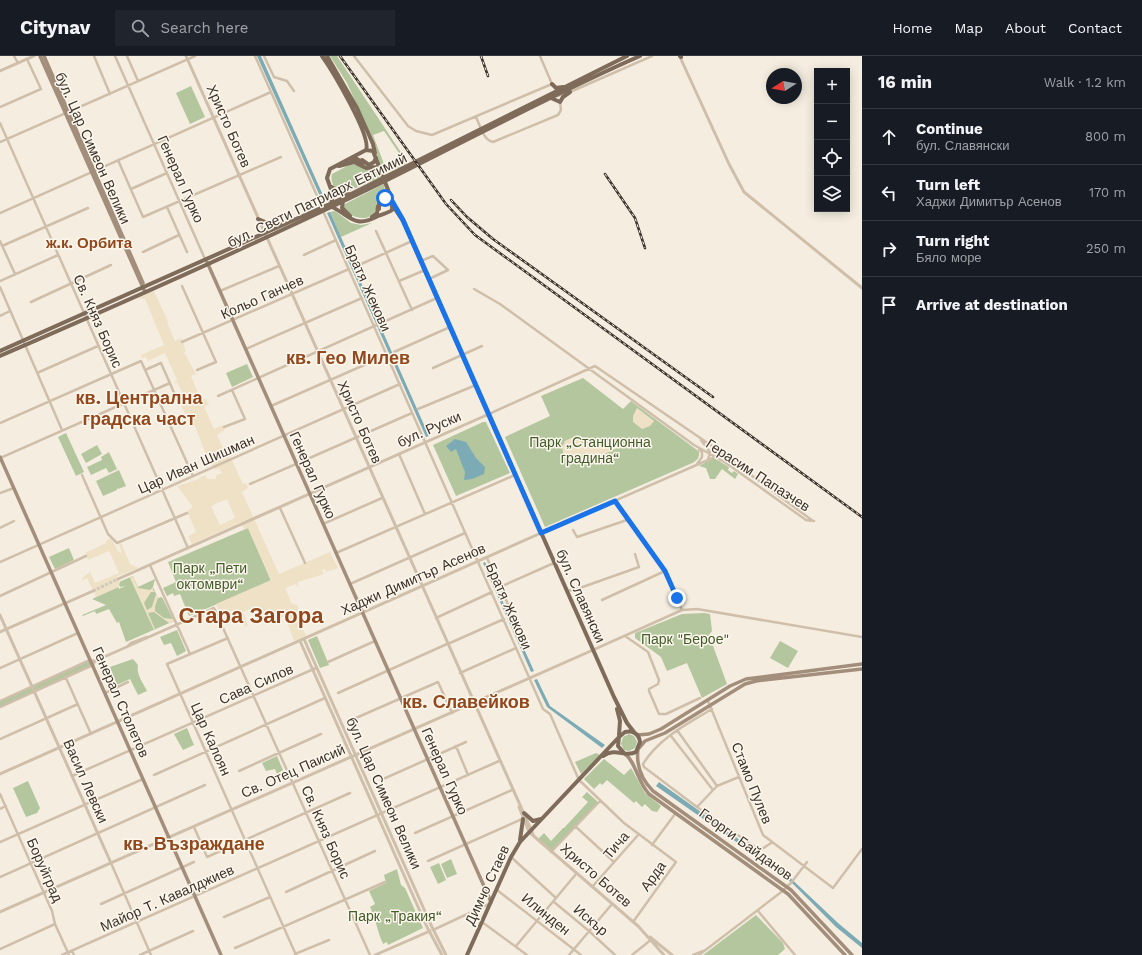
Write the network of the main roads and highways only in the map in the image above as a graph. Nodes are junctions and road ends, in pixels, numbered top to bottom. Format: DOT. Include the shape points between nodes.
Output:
graph roads {
  1 [pos="40,56"];
  2 [pos="44,56"];
  3 [pos="322,56"];
  4 [pos="327,56"];
  5 [pos="627,56"];
  6 [pos="640,56"];
  7 [pos="567,85"];
  8 [pos="570,92"];
  9 [pos="550,97"];
  10 [pos="67,113"];
  11 [pos="364,151"];
  12 [pos="376,156"];
  13 [pos="363,163"];
  14 [pos="369,165"];
  15 [pos="337,167"];
  16 [pos="379,169"];
  17 [pos="379,182"];
  18 [pos="388,188"];
  19 [pos="358,191"];
  20 [pos="385,198"];
  21 [pos="343,202"];
  22 [pos="393,205"];
  23 [pos="378,206"];
  24 [pos="327,207"];
  25 [pos="387,213"];
  26 [pos="402,218"];
  27 [pos="258,219"];
  28 [pos="284,224"];
  29 [pos="265,235"];
  30 [pos="205,259"];
  31 [pos="208,264"];
  32 [pos="144,287"];
  33 [pos="146,292"];
  34 [pos="85,315"];
  35 [pos="0,351"];
  36 [pos="0,356"];
  37 [pos="0,458"];
  38 [pos="862,664"];
  39 [pos="862,669"];
  40 [pos="614,697"];
  41 [pos="636,734"];
  42 [pos="619,737"];
  43 [pos="639,748"];
  44 [pos="624,753"];
  45 [pos="599,759"];
  46 [pos="524,813"];
  47 [pos="523,819"];
  48 [pos="542,819"];
  49 [pos="518,844"];
  50 [pos="491,902"];
  51 [pos="220,954"];
  52 [pos="467,955"];
  53 [pos="846,955"];
  54 [pos="852,955"];
  1 -- 10 [label="main road, бул. Цар Симеон Велики"];
  2 -- 10 [label="main road, бул. Цар Симеон Велики"];
  3 -- 11 [label="main road" via="337,79 368,142"];
  4 -- 12 [label="main road, бул. Славянски" via="357,108 374,145"];
  5 -- 7 [label="main road, бул. Свети Патриарх Евтимий"];
  6 -- 9 [label="main road, бул. Свети Патриарх Евтимий"];
  7 -- 9 [label="main road, бул. Свети Патриарх Евтимий"];
  7 -- 9 [label="main road" via="556,88 552,84"];
  8 -- 9 [label="main road" via="560,102"];
  9 -- 17 [label="main road, бул. Свети Патриарх Евтимий"];
  10 -- 32 [label="main road, бул. Цар Симеон Велики"];
  11 -- 12 [label="main road" via="371,150"];
  11 -- 13 [label="main road" via="361,157"];
  11 -- 24 [label="main road" via="329,171 327,181 333,197"];
  12 -- 14 [label="main road" via="374,162"];
  12 -- 16 [label="main road, бул. Славянски"];
  13 -- 14 [label="main road"];
  13 -- 15 [label="main road" via="353,159"];
  14 -- 16 [label="main road"];
  15 -- 16 [label="main road" via="354,162 366,168"];
  15 -- 19 [label="main road" via="332,170 329,177 334,190 342,195"];
  16 -- 18 [label="main road, бул. Славянски"];
  17 -- 19 [label="main road, бул. Свети Патриарх Евтимий"];
  17 -- 21 [label="main road, бул. Свети Патриарх Евтимий"];
  18 -- 20 [label="main road"];
  18 -- 22 [label="main road, бул. Славянски"];
  19 -- 24 [label="main road, бул. Свети Патриарх Евтимий"];
  20 -- 22 [label="main road" via="390,199"];
  20 -- 23 [label="main road" via="380,200"];
  21 -- 23 [label="main road" via="343,210 358,219 374,216"];
  21 -- 24 [label="main road, бул. Свети Патриарх Евтимий"];
  22 -- 25 [label="main road"];
  22 -- 26 [label="main road, бул. Славянски"];
  23 -- 25 [label="main road" via="380,211"];
  24 -- 25 [label="main road" via="357,222"];
  24 -- 28 [label="main road, бул. Свети Патриарх Евтимий"];
  24 -- 29 [label="main road, бул. Свети Патриарх Евтимий"];
  25 -- 26 [label="main road"];
  26 -- 40 [label="main road, бул. Славянски"];
  27 -- 28 [label="main road" via="270,224"];
  28 -- 29 [label="main road, бул. Свети Патриарх Евтимий"];
  29 -- 30 [label="main road, бул. Свети Патриарх Евтимий"];
  29 -- 31 [label="main road, бул. Свети Патриарх Евтимий"];
  30 -- 31 [label="main road, Генерал Гурко"];
  30 -- 32 [label="main road, бул. Свети Патриарх Евтимий"];
  31 -- 33 [label="main road, бул. Свети Патриарх Евтимий"];
  31 -- 50 [label="main road, Генерал Гурко"];
  32 -- 33 [label="main road, бул. Цар Симеон Велики"];
  32 -- 34 [label="main road, бул. Свети Патриарх Евтимий"];
  33 -- 34 [label="main road, бул. Свети Патриарх Евтимий"];
  34 -- 35 [label="main road, бул. Свети Патриарх Евтимий"];
  34 -- 36 [label="main road, бул. Свети Патриарх Евтимий"];
  37 -- 51 [label="main road, Генерал Столетов"];
  38 -- 41 [label="main road" via="749,678 732,684 657,731 647,735"];
  39 -- 43 [label="main road" via="752,682 738,687 663,734 645,741"];
  40 -- 41 [label="main road, бул. Славянски" via="626,723"];
  40 -- 42 [label="main road, бул. Славянски" via="620,720"];
  41 -- 42 [label="main road" via="625,732"];
  41 -- 43 [label="main road" via="640,742"];
  42 -- 44 [label="main road" via="618,746"];
  42 -- 45 [label="main road, Димчо Стаев"];
  43 -- 44 [label="main road" via="633,754"];
  43 -- 54 [label="main road, Георги Байданов" via="637,759 640,770 653,790 787,887"];
  44 -- 45 [label="main road, Димчо Стаев" via="611,752"];
  44 -- 53 [label="main road, Георги Байданов" via="632,760 639,779 648,792 784,890"];
  45 -- 48 [label="main road, Димчо Стаев"];
  46 -- 48 [label="main road" via="533,821"];
  47 -- 49 [label="main road"];
  48 -- 49 [label="main road, Димчо Стаев"];
  49 -- 50 [label="main road, Димчо Стаев"];
  50 -- 52 [label="main road, Димчо Стаев"];
}
